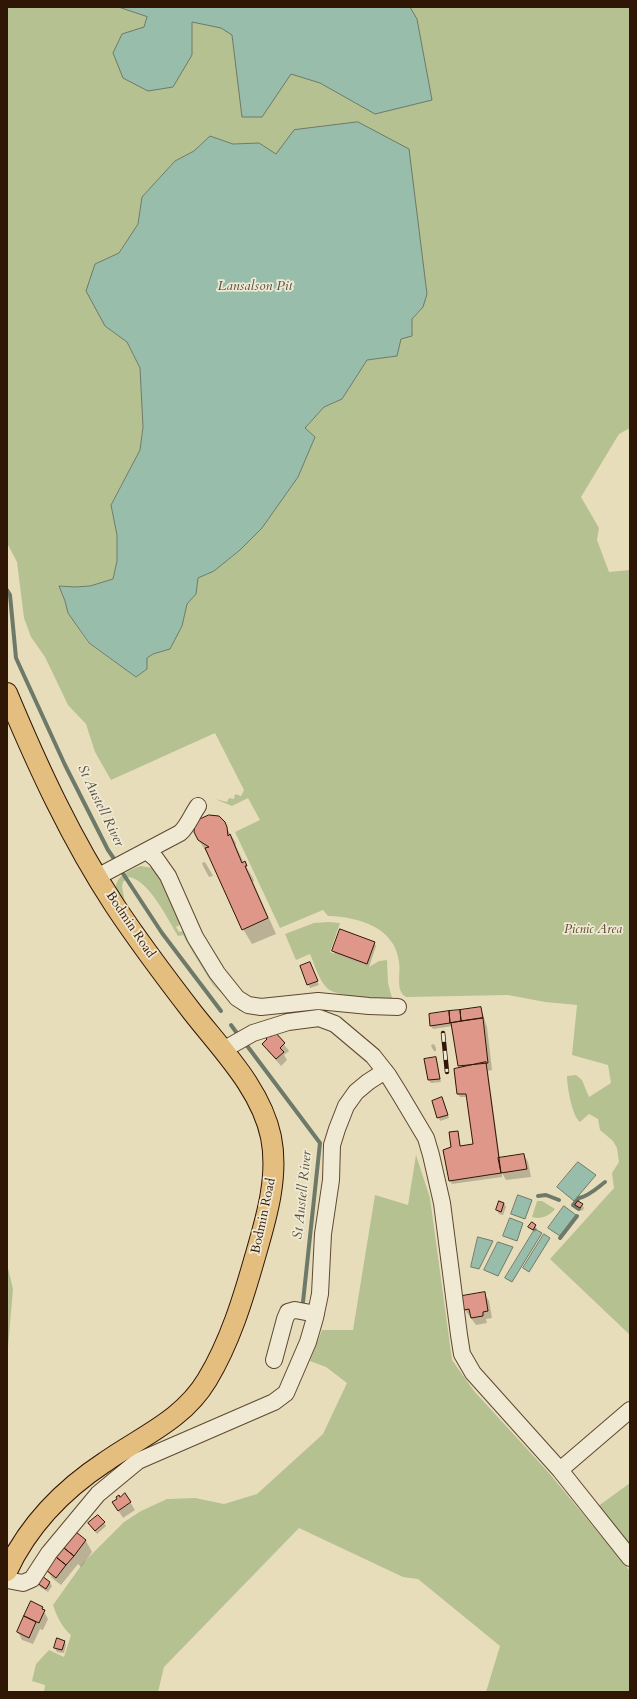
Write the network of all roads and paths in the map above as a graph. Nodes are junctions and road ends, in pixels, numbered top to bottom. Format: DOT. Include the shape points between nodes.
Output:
graph roads {
  1 [pos="7,693"];
  2 [pos="198,806"];
  3 [pos="147,851"];
  4 [pos="102,874"];
  5 [pos="398,1007"];
  6 [pos="234,1044"];
  7 [pos="385,1071"];
  8 [pos="316,1314"];
  9 [pos="274,1360"];
  10 [pos="630,1410"];
  11 [pos="560,1470"];
  12 [pos="630,1558"];
  13 [pos="7,1571"];
  14 [pos="7,1580"];
  1 -- 4 [label="main road, Bodmin Road" via="56,802"];
  2 -- 3 [label="lane" via="184,830"];
  3 -- 4 [label="lane"];
  3 -- 5 [label="lane" via="168,876 195,937 217,973 237,998 248,1005 261,1007 318,1000"];
  4 -- 6 [label="main road, Bodmin Road" via="134,934"];
  6 -- 7 [label="lane" via="253,1033 288,1022 319,1018 335,1024 358,1042"];
  6 -- 13 [label="main road, Bodmin Road" via="270,1135 273,1163 272,1186 263,1230 247,1286 225,1347 205,1383 184,1409 157,1430 106,1461 59,1498 26,1538"];
  7 -- 8 [label="lane" via="356,1092 346,1106 332,1145 320,1294"];
  7 -- 11 [label="lane" via="426,1138 431,1155 442,1204 462,1354 487,1391"];
  8 -- 9 [label="lane" via="295,1310 288,1312"];
  8 -- 14 [label="lane" via="308,1342 286,1393 274,1402 138,1462 98,1494 49,1553 32,1579 23,1583"];
  10 -- 11 [label="lane"];
  11 -- 12 [label="lane"];
}
